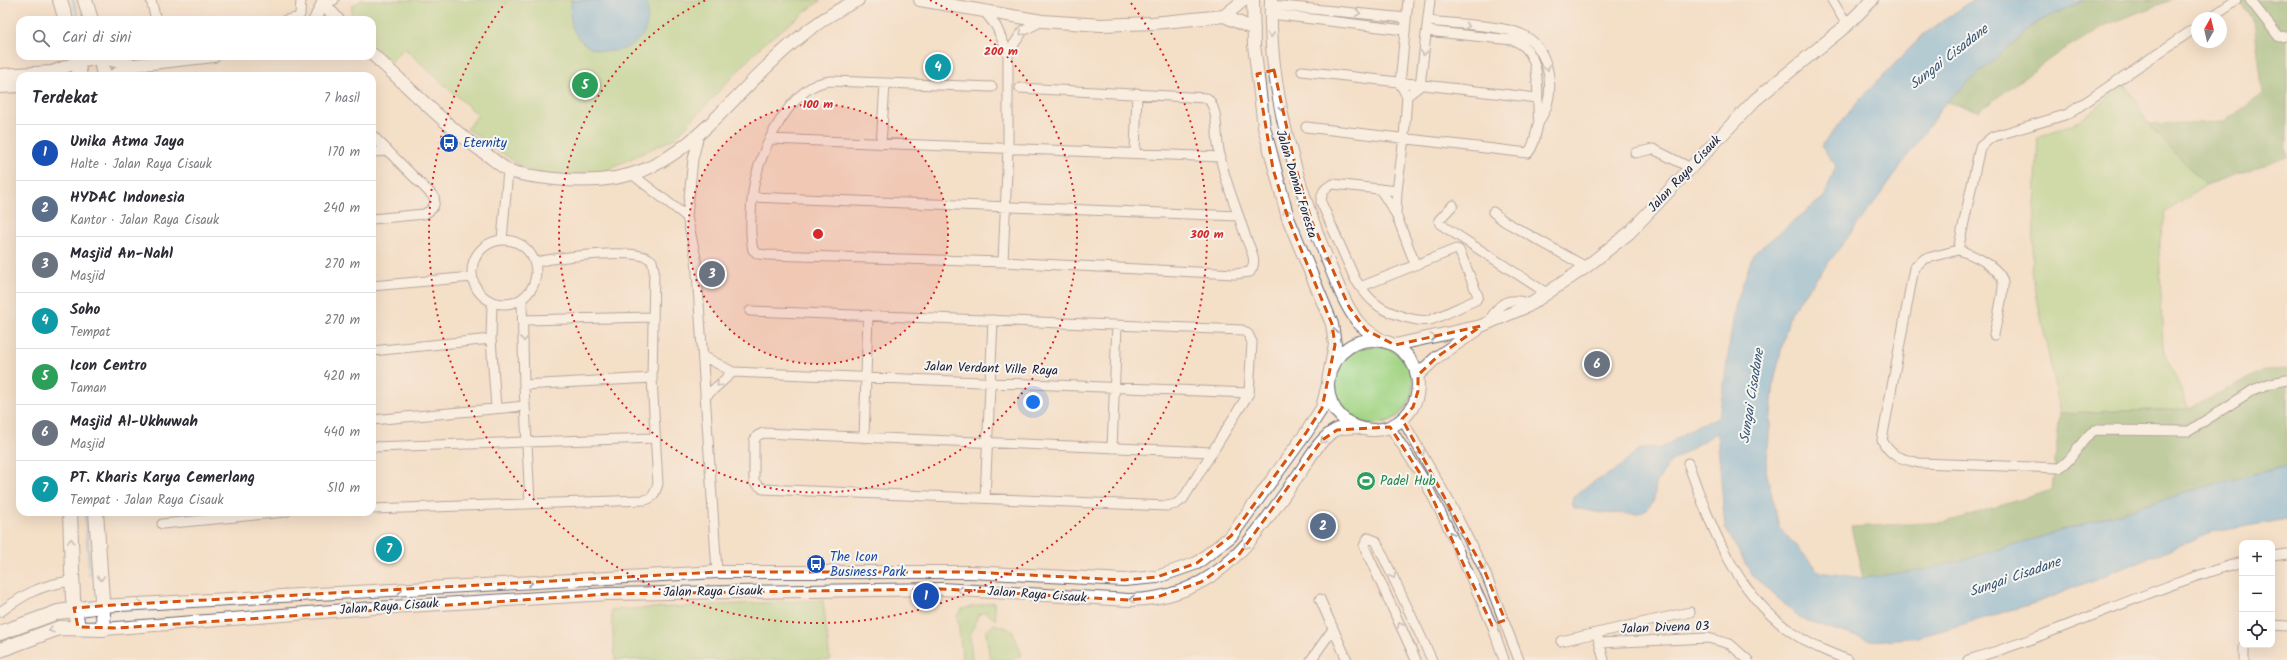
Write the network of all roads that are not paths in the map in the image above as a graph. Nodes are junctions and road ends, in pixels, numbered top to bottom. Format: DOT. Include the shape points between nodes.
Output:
graph roads {
  1 [pos="60,0"];
  2 [pos="85,0"];
  3 [pos="151,0"];
  4 [pos="301,0"];
  5 [pos="858,0"];
  6 [pos="920,0"];
  7 [pos="1244,0"];
  8 [pos="1253,0"];
  9 [pos="1408,0"];
  10 [pos="1430,0"];
  11 [pos="1832,0"];
  12 [pos="1872,0"];
  13 [pos="2236,0"];
  14 [pos="2250,0"];
  15 [pos="326,1"];
  16 [pos="1271,6"];
  17 [pos="984,11"];
  18 [pos="1298,12"];
  19 [pos="2219,12"];
  20 [pos="65,16"];
  21 [pos="89,16"];
  22 [pos="155,16"];
  23 [pos="299,16"];
  24 [pos="317,16"];
  25 [pos="335,16"];
  26 [pos="1224,16"];
  27 [pos="1406,18"];
  28 [pos="1042,20"];
  29 [pos="1428,21"];
  30 [pos="1847,25"];
  31 [pos="1254,29"];
  32 [pos="1404,30"];
  33 [pos="2191,31"];
  34 [pos="1427,32"];
  35 [pos="1513,36"];
  36 [pos="2287,36"];
  37 [pos="1008,53"];
  38 [pos="376,58"];
  39 [pos="75,60"];
  40 [pos="77,60"];
  41 [pos="101,60"];
  42 [pos="113,60"];
  43 [pos="178,60"];
  44 [pos="134,65"];
  45 [pos="1274,70"];
  46 [pos="1302,71"];
  47 [pos="52,72"];
  48 [pos="79,72"];
  49 [pos="103,72"];
  50 [pos="120,72"];
  51 [pos="16,74"];
  52 [pos="1257,74"];
  53 [pos="0,75"];
  54 [pos="885,84"];
  55 [pos="1400,84"];
  56 [pos="16,86"];
  57 [pos="1420,86"];
  58 [pos="0,87"];
  59 [pos="992,87"];
  60 [pos="1020,88"];
  61 [pos="1137,93"];
  62 [pos="1407,96"];
  63 [pos="1537,98"];
  64 [pos="1539,122"];
  65 [pos="1306,127"];
  66 [pos="699,135"];
  67 [pos="1404,138"];
  68 [pos="376,139"];
  69 [pos="770,139"];
  70 [pos="881,144"];
  71 [pos="1008,147"];
  72 [pos="388,151"];
  73 [pos="376,152"];
  74 [pos="1135,152"];
  75 [pos="1635,153"];
  76 [pos="1221,157"];
  77 [pos="1691,168"];
  78 [pos="508,170"];
  79 [pos="633,175"];
  80 [pos="1380,189"];
  81 [pos="1397,191"];
  82 [pos="752,197"];
  83 [pos="1453,205"];
  84 [pos="1005,207"];
  85 [pos="1493,212"];
  86 [pos="1396,214"];
  87 [pos="1239,216"];
  88 [pos="687,217"];
  89 [pos="376,219"];
  90 [pos="502,240"];
  91 [pos="1958,250"];
  92 [pos="535,262"];
  93 [pos="1003,262"];
  94 [pos="1415,264"];
  95 [pos="1586,266"];
  96 [pos="472,277"];
  97 [pos="376,286"];
  98 [pos="1360,287"];
  99 [pos="1548,294"];
  100 [pos="522,300"];
  101 [pos="492,302"];
  102 [pos="750,310"];
  103 [pos="868,315"];
  104 [pos="653,318"];
  105 [pos="524,320"];
  106 [pos="993,320"];
  107 [pos="1117,325"];
  108 [pos="1485,325"];
  109 [pos="1994,335"];
  110 [pos="491,339"];
  111 [pos="1382,340"];
  112 [pos="1395,345"];
  113 [pos="376,351"];
  114 [pos="703,356"];
  115 [pos="1330,370"];
  116 [pos="733,372"];
  117 [pos="1418,375"];
  118 [pos="866,377"];
  119 [pos="652,378"];
  120 [pos="2287,380"];
  121 [pos="991,382"];
  122 [pos="1328,384"];
  123 [pos="524,385"];
  124 [pos="1115,388"];
  125 [pos="1248,393"];
  126 [pos="705,397"];
  127 [pos="525,406"];
  128 [pos="496,408"];
  129 [pos="1402,419"];
  130 [pos="376,420"];
  131 [pos="1390,426"];
  132 [pos="1357,427"];
  133 [pos="655,438"];
  134 [pos="864,438"];
  135 [pos="527,442"];
  136 [pos="988,443"];
  137 [pos="376,447"];
  138 [pos="1112,448"];
  139 [pos="1212,452"];
  140 [pos="1688,463"];
  141 [pos="985,498"];
  142 [pos="530,503"];
  143 [pos="376,509"];
  144 [pos="70,516"];
  145 [pos="96,516"];
  146 [pos="196,516"];
  147 [pos="162,524"];
  148 [pos="2287,554"];
  149 [pos="2275,556"];
  150 [pos="2239,563"];
  151 [pos="717,572"];
  152 [pos="71,575"];
  153 [pos="1320,599"];
  154 [pos="101,606"];
  155 [pos="74,608"];
  156 [pos="0,612"];
  157 [pos="1690,612"];
  158 [pos="43,617"];
  159 [pos="1505,620"];
  160 [pos="2275,625"];
  161 [pos="1492,626"];
  162 [pos="2287,626"];
  163 [pos="78,627"];
  164 [pos="104,629"];
  165 [pos="1333,629"];
  166 [pos="0,633"];
  167 [pos="1597,633"];
  168 [pos="1561,641"];
  169 [pos="1600,643"];
  170 [pos="2244,648"];
  171 [pos="0,650"];
  172 [pos="1428,659"];
  173 [pos="1311,660"];
  174 [pos="1347,660"];
  175 [pos="1416,660"];
  176 [pos="1504,660"];
  177 [pos="1519,660"];
  178 [pos="1604,660"];
  179 [pos="1748,660"];
  180 [pos="1848,660"];
  181 [pos="1968,660"];
  182 [pos="2244,660"];
  1 -- 20 [label="main road"];
  2 -- 21 [label="main road"];
  3 -- 22 [label="street"];
  4 -- 23 [label="street"];
  5 -- 66 [label="main road" via="807,29"];
  6 -- 17 [label="main road"];
  7 -- 26 [label="main road"];
  8 -- 31 [label="main road, Jalan Damai Foresta"];
  9 -- 27 [label="street"];
  10 -- 29 [label="street"];
  11 -- 30 [label="street"];
  12 -- 30 [label="main road, Jalan Raya Cisauk"];
  13 -- 19 [label="street"];
  14 -- 36 [label="street" via="2279,37"];
  15 -- 24 [label="main road"];
  15 -- 25 [label="main road"];
  16 -- 18 [label="street"];
  16 -- 45 [label="main road, Jalan Damai Foresta, one-way"];
  17 -- 28 [label="main road"];
  17 -- 37 [label="street" via="998,30"];
  18 -- 27 [label="street, one-way"];
  18 -- 32 [label="street"];
  26 -- 28 [label="main road" via="1101,25"];
  26 -- 31 [label="main road"];
  27 -- 32 [label="street"];
  28 -- 37 [label="street, one-way" via="1023,31"];
  29 -- 34 [label="street"];
  29 -- 35 [label="street, one-way"];
  30 -- 77 [label="main road, Jalan Raya Cisauk" via="1755,100"];
  31 -- 52 [label="main road, Jalan Damai Foresta"];
  32 -- 55 [label="street"];
  33 -- 91 [label="street" via="2068,114 1992,137 1985,142 1978,154"];
  34 -- 35 [label="street"];
  34 -- 57 [label="street, one-way"];
  35 -- 63 [label="street" via="1523,46 1536,69"];
  35 -- 64 [label="street, one-way" via="1532,41 1549,72 1549,98"];
  37 -- 71 [label="street"];
  38 -- 78 [label="main road" via="454,131"];
  39 -- 47 [label="main road"];
  40 -- 48 [label="main road"];
  41 -- 49 [label="main road"];
  42 -- 44 [label="main road"];
  43 -- 44 [label="main road"];
  44 -- 50 [label="main road"];
  45 -- 52 [label="main road"];
  45 -- 111 [label="main road, Jalan Damai Foresta, one-way" via="1296,169 1312,222 1349,307 1366,330"];
  46 -- 55 [label="street"];
  51 -- 53 [label="main road"];
  115 -- 52 [label="main road, Jalan Damai Foresta, one-way" via="1335,344 1332,324 1284,204 1264,127"];
  54 -- 59 [label="street"];
  54 -- 69 [label="street" via="821,81 811,86 789,108"];
  54 -- 70 [label="street"];
  55 -- 57 [label="street"];
  55 -- 62 [label="street"];
  56 -- 58 [label="main road"];
  57 -- 62 [label="street"];
  57 -- 63 [label="street"];
  60 -- 61 [label="street"];
  61 -- 74 [label="street"];
  61 -- 76 [label="street" via="1207,98 1213,107"];
  62 -- 67 [label="street"];
  63 -- 64 [label="street"];
  64 -- 67 [label="street" via="1533,146 1524,154"];
  65 -- 67 [label="street"];
  66 -- 79 [label="main road" via="677,152"];
  66 -- 88 [label="street" via="693,159"];
  67 -- 81 [label="street"];
  68 -- 72 [label="street"];
  69 -- 70 [label="street"];
  69 -- 82 [label="street" via="755,180"];
  70 -- 71 [label="street"];
  71 -- 74 [label="street"];
  71 -- 84 [label="street"];
  72 -- 73 [label="street"];
  72 -- 89 [label="street" via="434,197 435,202 432,210 424,214"];
  74 -- 76 [label="street"];
  75 -- 77 [label="street" via="1653,149"];
  76 -- 87 [label="street"];
  77 -- 95 [label="main road, Jalan Raya Cisauk" via="1629,233"];
  78 -- 79 [label="main road" via="568,180 609,181"];
  78 -- 90 [label="street"];
  79 -- 88 [label="street"];
  80 -- 81 [label="street"];
  80 -- 86 [label="street"];
  80 -- 98 [label="street" via="1333,184 1322,192 1321,202"];
  81 -- 86 [label="street"];
  82 -- 84 [label="street"];
  82 -- 93 [label="street" via="752,245 758,254"];
  83 -- 99 [label="street" via="1439,220 1440,224"];
  84 -- 87 [label="street"];
  84 -- 93 [label="street"];
  85 -- 95 [label="street" via="1504,221"];
  86 -- 94 [label="street"];
  87 -- 93 [label="street" via="1254,259 1254,266 1250,272 1244,274"];
  88 -- 114 [label="street" via="696,258"];
  90 -- 92 [label="street" via="510,240 526,248"];
  90 -- 96 [label="street" via="494,241 481,249 473,262"];
  91 -- 109 [label="street" via="1976,255 1999,273 2003,284"];
  91 -- 120 [label="street" via="1924,259 1914,268 1882,440 1888,452 1900,458 1919,463 2059,468 2067,464 2095,430 2189,431 2253,390"];
  92 -- 100 [label="street" via="535,283 530,293"];
  92 -- 104 [label="street" via="571,256 647,256 652,261 654,270"];
  94 -- 98 [label="street"];
  94 -- 98 [label="street" via="1459,250 1478,296 1476,300 1429,320 1409,318 1375,304"];
  95 -- 99 [label="main road, Jalan Raya Cisauk"];
  96 -- 97 [label="street"];
  96 -- 101 [label="street" via="478,292"];
  99 -- 108 [label="main road, Jalan Raya Cisauk"];
  100 -- 101 [label="street" via="502,305"];
  100 -- 105 [label="street"];
  101 -- 110 [label="street"];
  102 -- 103 [label="street"];
  103 -- 106 [label="street"];
  103 -- 118 [label="street"];
  104 -- 105 [label="street"];
  104 -- 119 [label="street"];
  105 -- 123 [label="street, one-way"];
  106 -- 107 [label="street"];
  106 -- 121 [label="street"];
  107 -- 124 [label="street"];
  107 -- 125 [label="street" via="1242,330 1248,334 1252,342"];
  112 -- 108 [label="main road, Jalan Raya Cisauk, one-way"];
  108 -- 117 [label="main road, Jalan Raya Cisauk" via="1437,357"];
  110 -- 113 [label="street"];
  110 -- 128 [label="street"];
  111 -- 112 [label="main road"];
  111 -- 115 [label="main road" via="1369,340 1351,346 1336,358"];
  112 -- 117 [label="main road" via="1410,358"];
  114 -- 116 [label="street, Jalan Verdant Ville Raya"];
  114 -- 126 [label="street"];
  115 -- 122 [label="main road"];
  116 -- 118 [label="street, Jalan Verdant Ville Raya"];
  116 -- 126 [label="street, one-way"];
  117 -- 129 [label="main road" via="1413,407"];
  118 -- 121 [label="street, Jalan Verdant Ville Raya"];
  118 -- 134 [label="street"];
  119 -- 123 [label="street"];
  119 -- 133 [label="street"];
  121 -- 124 [label="street, Jalan Verdant Ville Raya"];
  121 -- 136 [label="street"];
  122 -- 132 [label="main road" via="1332,402 1342,417"];
  122 -- 151 [label="main road, Jalan Raya Cisauk" via="1322,408 1306,434 1231,536 1197,564 1157,577 1124,580 972,572"];
  123 -- 127 [label="street"];
  124 -- 125 [label="street, Jalan Verdant Ville Raya"];
  124 -- 138 [label="street"];
  125 -- 139 [label="street"];
  126 -- 151 [label="street"];
  127 -- 128 [label="street"];
  127 -- 135 [label="street"];
  128 -- 130 [label="street"];
  129 -- 131 [label="main road"];
  129 -- 159 [label="street, one-way" via="1482,565"];
  131 -- 132 [label="main road" via="1374,430"];
  161 -- 131 [label="street, one-way" via="1423,478"];
  132 -- 164 [label="main road, Jalan Raya Cisauk, one-way" via="1337,430 1322,440 1238,556 1201,582 1157,597 1129,600 933,589 608,594 359,609"];
  133 -- 135 [label="street"];
  133 -- 142 [label="street" via="658,484 655,494 650,499"];
  134 -- 136 [label="street"];
  134 -- 141 [label="street" via="760,434 754,441 755,484 763,488"];
  135 -- 137 [label="street"];
  135 -- 142 [label="street"];
  136 -- 138 [label="street"];
  136 -- 141 [label="street"];
  138 -- 139 [label="street"];
  139 -- 141 [label="street" via="1183,499 1167,506"];
  140 -- 180 [label="street" via="1702,502 1731,565 1750,594 1771,616 1795,635 1822,650"];
  142 -- 143 [label="street"];
  152 -- 144 [label="main road, one-way"];
  145 -- 154 [label="main road, one-way"];
  146 -- 147 [label="street"];
  148 -- 149 [label="street"];
  150 -- 181 [label="street" via="2210,571 2092,617"];
  154 -- 151 [label="main road, Jalan Raya Cisauk, one-way"];
  152 -- 155 [label="main road"];
  152 -- 156 [label="street" via="25,594"];
  152 -- 158 [label="main road" via="64,599"];
  153 -- 165 [label="street"];
  154 -- 155 [label="main road, Jalan Raya Cisauk"];
  154 -- 164 [label="main road"];
  155 -- 158 [label="main road, Jalan Raya Cisauk"];
  155 -- 163 [label="main road"];
  157 -- 167 [label="street"];
  158 -- 166 [label="main road, Jalan Raya Cisauk"];
  159 -- 161 [label="street"];
  159 -- 177 [label="street"];
  160 -- 162 [label="street"];
  161 -- 176 [label="street"];
  163 -- 164 [label="main road, Jalan Raya Cisauk"];
  163 -- 171 [label="main road, Jalan Raya Cisauk, one-way" via="51,630"];
  165 -- 173 [label="street"];
  165 -- 174 [label="street"];
  167 -- 168 [label="street"];
  167 -- 169 [label="street"];
  169 -- 178 [label="street"];
  169 -- 179 [label="street, Jalan Divena 03" via="1708,638 1730,644"];
  170 -- 182 [label="street"];
  175 -- 172 [label="street, one-way" via="1364,546 1368,538 1376,541"];
}
